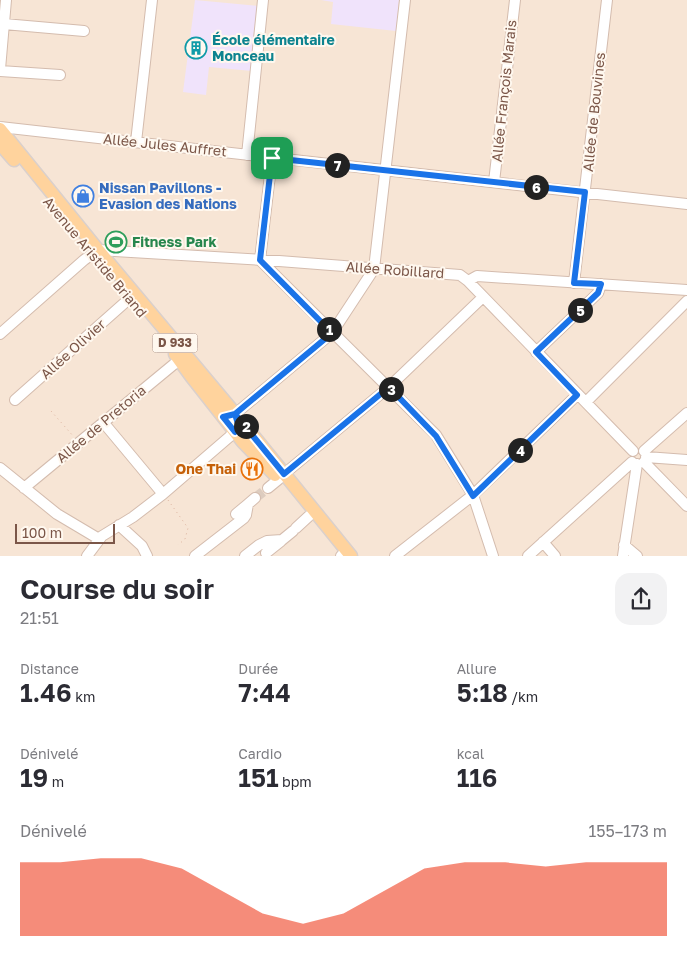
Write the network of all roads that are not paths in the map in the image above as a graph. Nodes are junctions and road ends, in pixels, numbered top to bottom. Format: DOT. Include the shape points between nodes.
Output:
graph roads {
  1 [pos="6,0"];
  2 [pos="152,0"];
  3 [pos="263,0"];
  4 [pos="405,0"];
  5 [pos="515,0"];
  6 [pos="607,0"];
  7 [pos="4,24"];
  8 [pos="84,31"];
  9 [pos="0,70"];
  10 [pos="60,75"];
  11 [pos="0,128"];
  12 [pos="136,142"];
  13 [pos="0,144"];
  14 [pos="247,154"];
  15 [pos="272,158"];
  16 [pos="386,170"];
  17 [pos="494,182"];
  18 [pos="585,192"];
  19 [pos="687,202"];
  20 [pos="95,252"];
  21 [pos="260,260"];
  22 [pos="374,269"];
  23 [pos="468,281"];
  24 [pos="574,283"];
  25 [pos="601,284"];
  26 [pos="687,290"];
  27 [pos="483,297"];
  28 [pos="130,298"];
  29 [pos="687,301"];
  30 [pos="332,333"];
  31 [pos="0,334"];
  32 [pos="536,352"];
  33 [pos="179,360"];
  34 [pos="389,387"];
  35 [pos="577,395"];
  36 [pos="15,400"];
  37 [pos="586,402"];
  38 [pos="687,413"];
  39 [pos="229,415"];
  40 [pos="104,422"];
  41 [pos="235,432"];
  42 [pos="639,458"];
  43 [pos="687,460"];
  44 [pos="0,468"];
  45 [pos="281,476"];
  46 [pos="24,488"];
  47 [pos="268,488"];
  48 [pos="163,494"];
  49 [pos="473,496"];
  50 [pos="687,506"];
  51 [pos="236,514"];
  52 [pos="309,516"];
  53 [pos="119,525"];
  54 [pos="99,539"];
  55 [pos="282,540"];
  56 [pos="542,542"];
  57 [pos="624,544"];
  58 [pos="266,553"];
  59 [pos="87,556"];
  60 [pos="147,556"];
  61 [pos="195,556"];
  62 [pos="245,556"];
  63 [pos="344,556"];
  64 [pos="395,556"];
  65 [pos="493,556"];
  66 [pos="528,556"];
  67 [pos="555,556"];
  68 [pos="623,556"];
  69 [pos="636,556"];
  1 -- 7 [label="street"];
  2 -- 12 [label="street"];
  3 -- 14 [label="street"];
  4 -- 16 [label="street"];
  5 -- 17 [label="street, Allée François Marais"];
  6 -- 18 [label="street, Allée de Bouvines"];
  7 -- 8 [label="street"];
  7 -- 9 [label="street"];
  9 -- 10 [label="street"];
  11 -- 12 [label="street, Allée Jules Auffret"];
  11 -- 20 [label="main road, Avenue Aristide Briand / D 933"];
  12 -- 14 [label="street, Allée Jules Auffret"];
  13 -- 20 [label="main road, Avenue Aristide Briand / D 933"];
  14 -- 15 [label="street, Allée Jules Auffret"];
  15 -- 16 [label="street, Allée Jules Auffret"];
  15 -- 21 [label="street"];
  16 -- 17 [label="street, Allée Jules Auffret"];
  16 -- 22 [label="street"];
  17 -- 18 [label="street, Allée Jules Auffret"];
  18 -- 19 [label="street, Allée Jules Auffret"];
  18 -- 24 [label="street, Allée de Bouvines"];
  20 -- 21 [label="street, Allée Robillard"];
  20 -- 28 [label="main road, Avenue Aristide Briand / D 933"];
  20 -- 31 [label="street"];
  20 -- 39 [label="main road, Avenue Aristide Briand / D 933"];
  21 -- 22 [label="street, Allée Robillard"];
  21 -- 30 [label="street"];
  22 -- 23 [label="street, Allée Robillard" via="460,274"];
  22 -- 30 [label="street"];
  23 -- 24 [label="street, Allée Robillard" via="477,276"];
  23 -- 27 [label="street"];
  24 -- 25 [label="street, Allée Robillard"];
  25 -- 26 [label="street, Allée Robillard"];
  25 -- 32 [label="street" via="598,293"];
  27 -- 32 [label="street"];
  27 -- 34 [label="street"];
  28 -- 33 [label="main road, Avenue Aristide Briand / D 933"];
  28 -- 36 [label="street, Allée Olivier"];
  29 -- 37 [label="street"];
  30 -- 34 [label="street"];
  30 -- 39 [label="street"];
  32 -- 35 [label="street"];
  33 -- 39 [label="main road, Avenue Aristide Briand / D 933"];
  33 -- 40 [label="street, Allée de Pretoria"];
  34 -- 45 [label="street"];
  34 -- 49 [label="street" via="436,436"];
  35 -- 37 [label="street"];
  35 -- 49 [label="street"];
  37 -- 42 [label="street"];
  38 -- 42 [label="street"];
  39 -- 41 [label="main road, Avenue Aristide Briand / D 933"];
  39 -- 45 [label="main road, Avenue Aristide Briand / D 933"];
  40 -- 46 [label="street, Allée de Pretoria"];
  40 -- 48 [label="street"];
  41 -- 45 [label="main road, Avenue Aristide Briand / D 933"];
  41 -- 48 [label="street"];
  42 -- 43 [label="street"];
  42 -- 50 [label="street"];
  42 -- 56 [label="street"];
  42 -- 57 [label="street"];
  44 -- 46 [label="street"];
  45 -- 47 [label="street"];
  45 -- 52 [label="main road, Avenue Aristide Briand / D 933"];
  45 -- 63 [label="main road, Avenue Aristide Briand / D 933"];
  46 -- 54 [label="street" via="57,514"];
  48 -- 53 [label="street"];
  49 -- 64 [label="street"];
  49 -- 65 [label="street"];
  51 -- 61 [label="street" via="252,501 244,518"];
  52 -- 55 [label="street"];
  52 -- 63 [label="main road, Avenue Aristide Briand / D 933"];
  53 -- 54 [label="street"];
  53 -- 60 [label="street" via="142,546"];
  54 -- 59 [label="street"];
  55 -- 58 [label="street"];
  55 -- 62 [label="street" via="267,541"];
  56 -- 66 [label="street"];
  56 -- 67 [label="street"];
  57 -- 68 [label="street"];
  57 -- 69 [label="street"];
}
